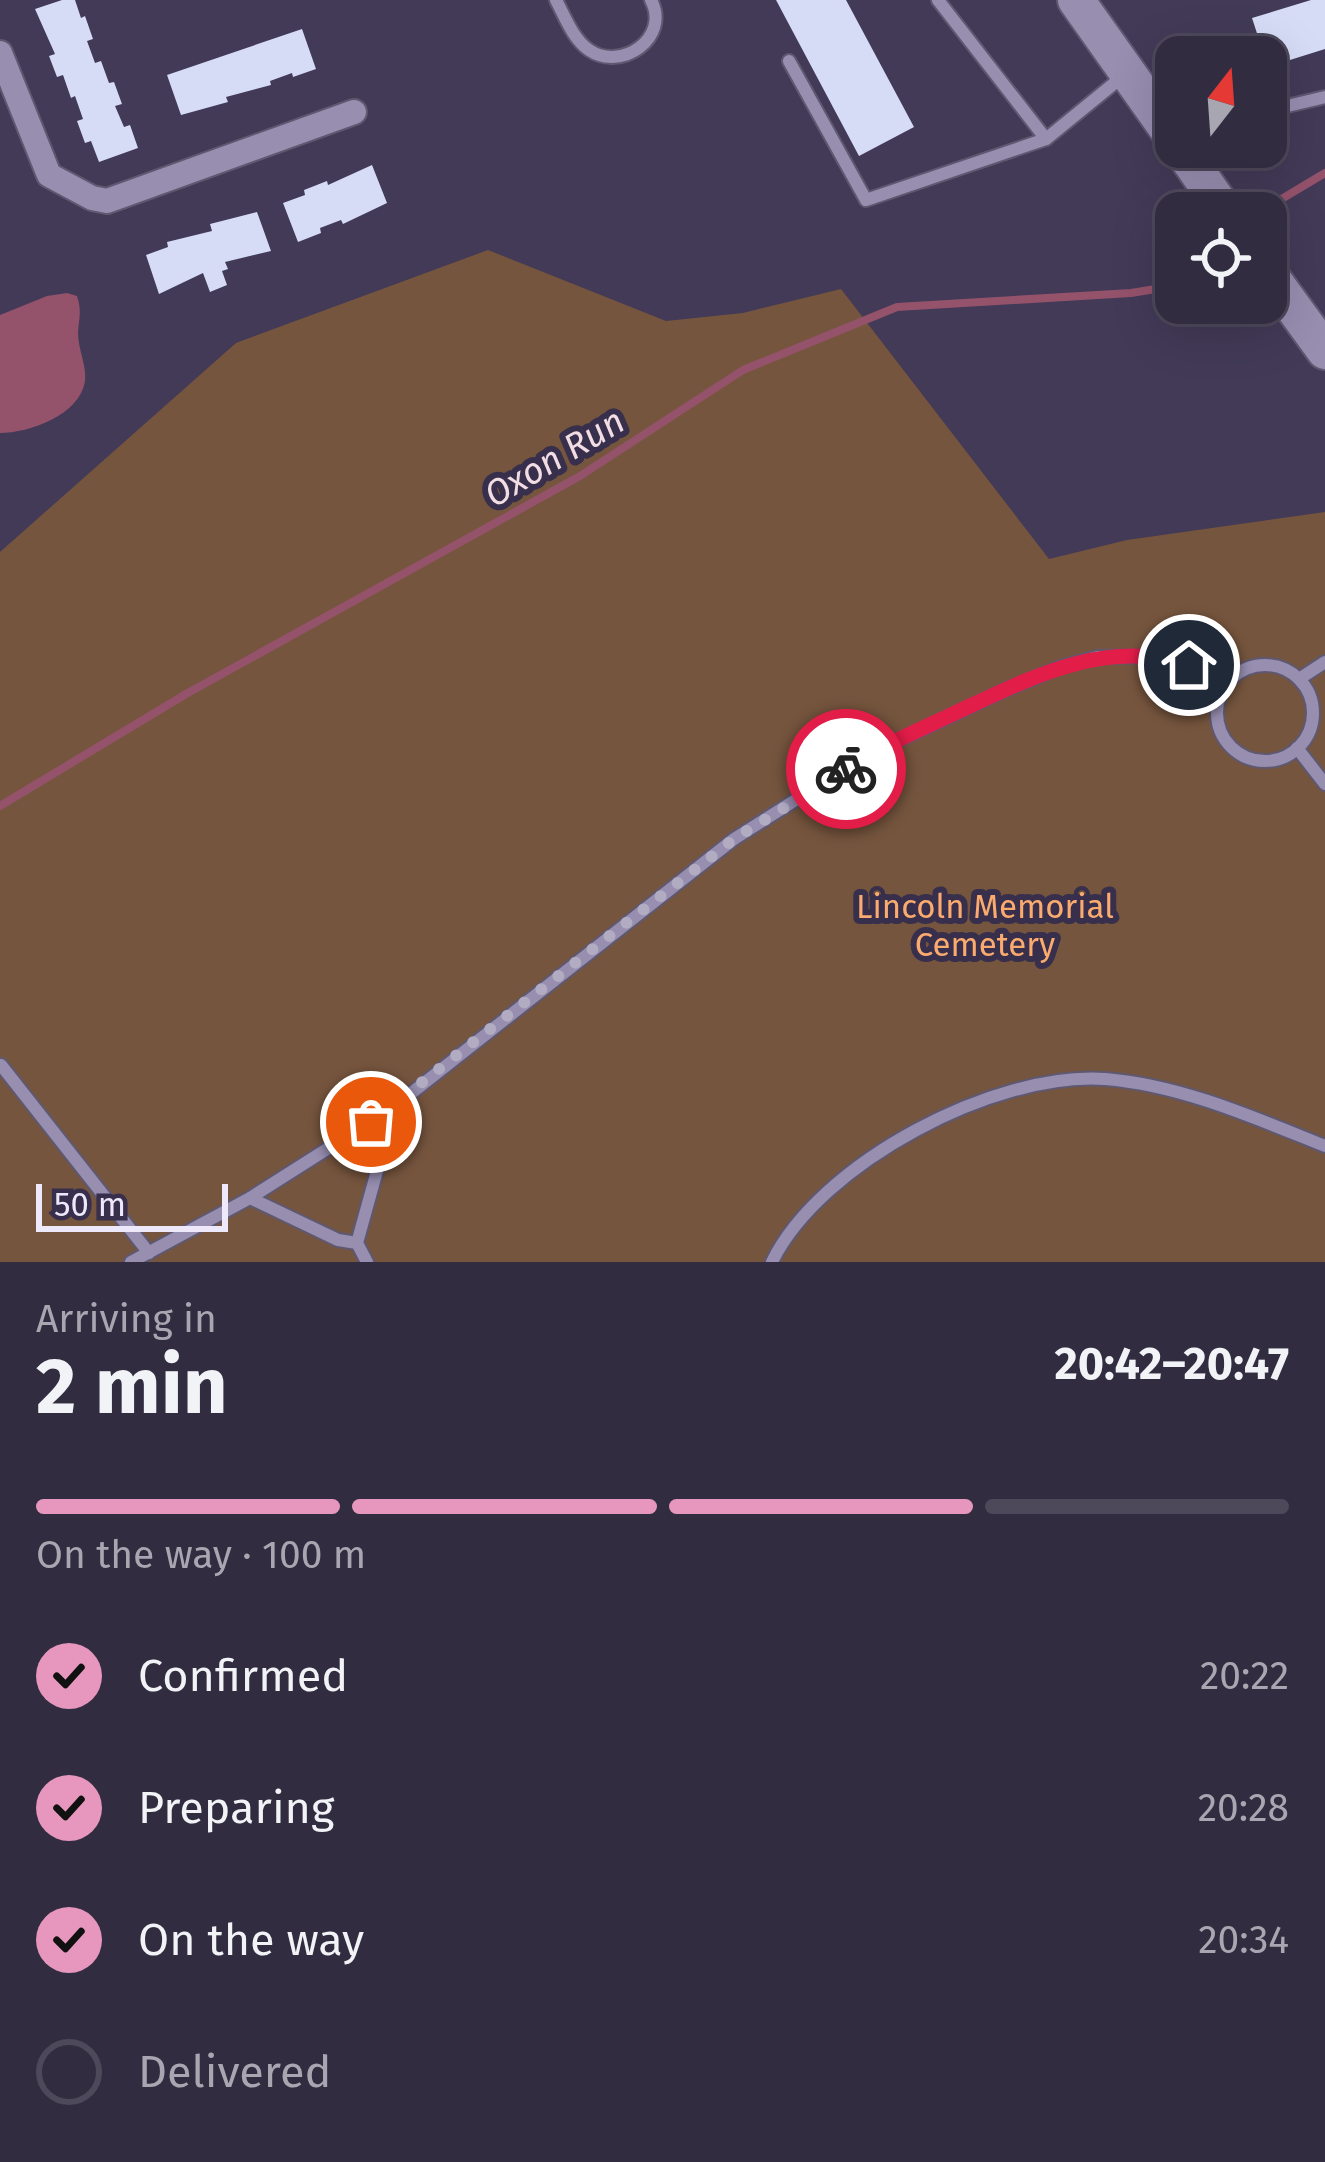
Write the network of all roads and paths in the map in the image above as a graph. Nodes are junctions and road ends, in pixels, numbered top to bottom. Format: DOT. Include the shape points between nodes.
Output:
graph roads {
  1 [pos="556,0"];
  2 [pos="651,0"];
  3 [pos="938,0"];
  4 [pos="1076,0"];
  5 [pos="0,53"];
  6 [pos="789,61"];
  7 [pos="1128,72"];
  8 [pos="1325,97"];
  9 [pos="1287,105"];
  10 [pos="1155,111"];
  11 [pos="354,112"];
  12 [pos="1046,140"];
  13 [pos="1287,299"];
  14 [pos="1325,351"];
  15 [pos="1325,662"];
  16 [pos="1299,679"];
  17 [pos="1228,684"];
  18 [pos="1297,748"];
  19 [pos="1325,784"];
  20 [pos="1,1065"];
  21 [pos="395,1106"];
  22 [pos="1325,1146"];
  23 [pos="250,1198"];
  24 [pos="357,1243"];
  25 [pos="149,1253"];
  26 [pos="131,1262"];
  27 [pos="367,1262"];
  28 [pos="772,1262"];
  1 -- 2 [label="lane" via="584,47 620,57 651,39"];
  3 -- 12 [label="lane"];
  4 -- 7 [label="main road"];
  5 -- 11 [label="street" via="49,176 92,199 107,201"];
  6 -- 12 [label="lane" via="866,200"];
  7 -- 10 [label="main road"];
  7 -- 12 [label="lane"];
  8 -- 9 [label="lane"];
  13 -- 14 [label="main road"];
  15 -- 16 [label="lane"];
  16 -- 17 [label="lane" via="1267,665"];
  16 -- 18 [label="lane" via="1313,712"];
  17 -- 18 [label="lane" via="1217,720 1235,751 1269,761"];
  17 -- 21 [label="lane" via="1161,656 1098,657 1007,688 865,756 734,839"];
  18 -- 19 [label="lane"];
  20 -- 25 [label="lane"];
  21 -- 23 [label="lane"];
  21 -- 24 [label="lane"];
  22 -- 28 [label="lane" via="1143,1084 1102,1079 1032,1088 976,1102 883,1149 836,1182"];
  23 -- 24 [label="lane"];
  23 -- 25 [label="lane"];
  24 -- 27 [label="lane"];
  25 -- 26 [label="lane"];
}
